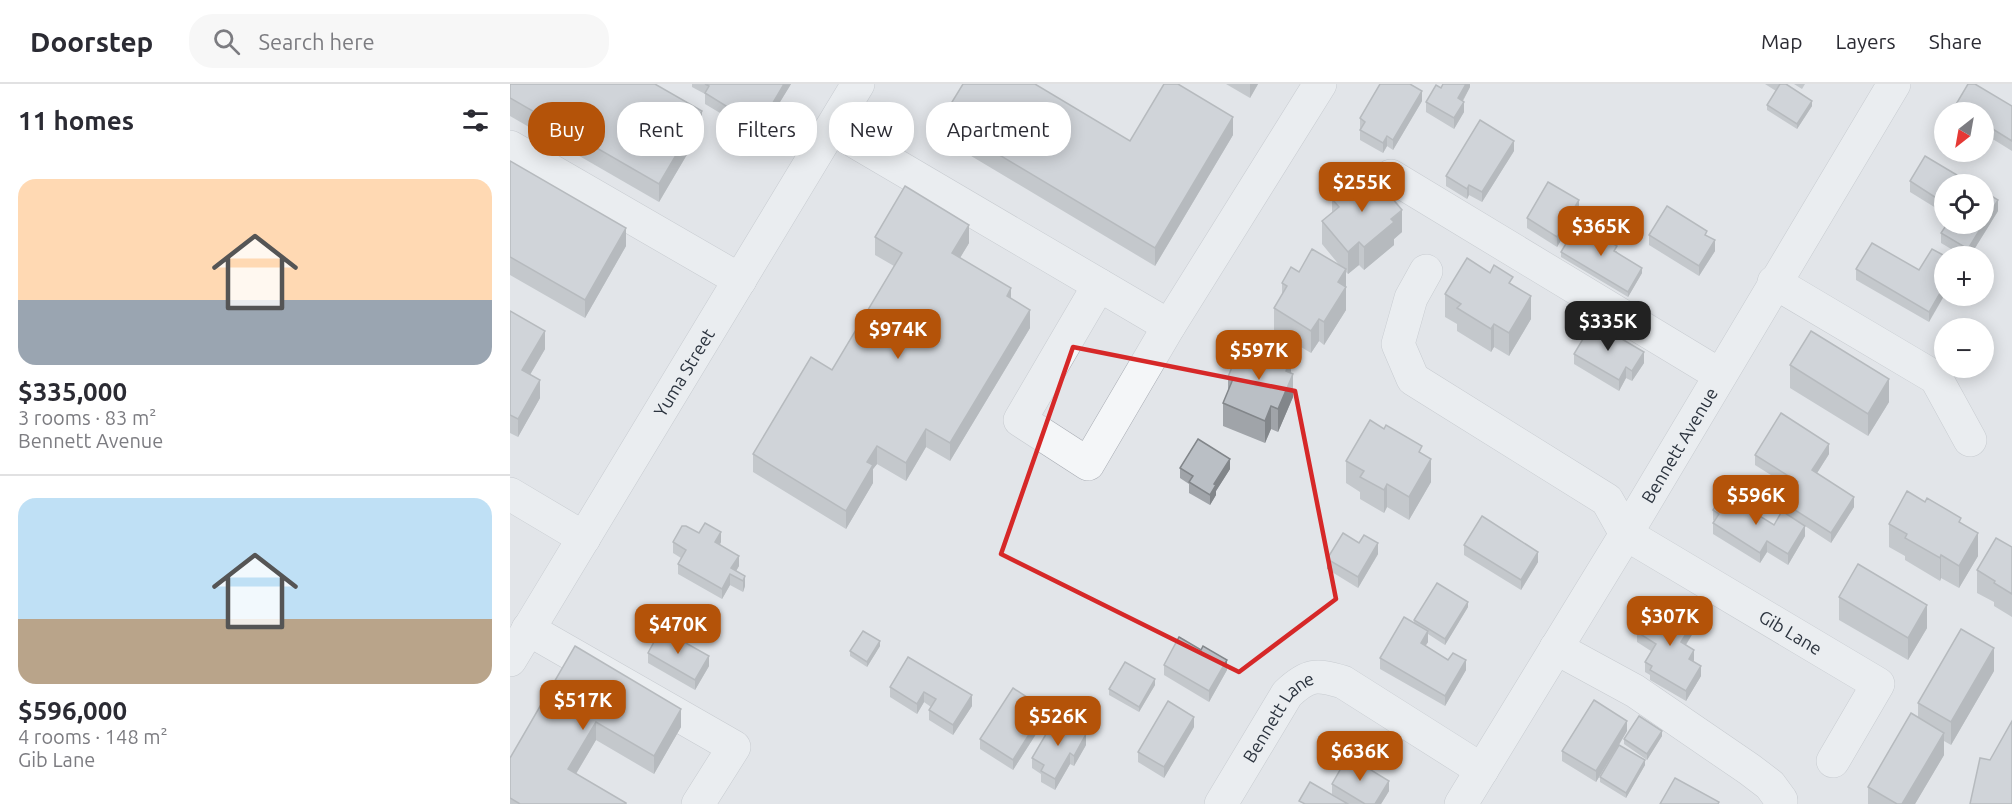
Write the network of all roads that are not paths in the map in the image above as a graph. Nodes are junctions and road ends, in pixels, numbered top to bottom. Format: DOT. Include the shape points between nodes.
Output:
graph roads {
  1 [pos="858,84"];
  2 [pos="1320,84"];
  3 [pos="1894,84"];
  4 [pos="847,102"];
  5 [pos="829,133"];
  6 [pos="510,147"];
  7 [pos="880,156"];
  8 [pos="1391,176"];
  9 [pos="1426,271"];
  10 [pos="740,280"];
  11 [pos="1774,282"];
  12 [pos="1099,285"];
  13 [pos="1169,326"];
  14 [pos="1719,375"];
  15 [pos="1970,440"];
  16 [pos="510,494"];
  17 [pos="1626,534"];
  18 [pos="584,538"];
  19 [pos="528,629"];
  20 [pos="1556,648"];
  21 [pos="510,660"];
  22 [pos="1833,761"];
  23 [pos="1482,770"];
  24 [pos="698,804"];
  25 [pos="1221,804"];
  26 [pos="1461,804"];
  27 [pos="1781,804"];
  1 -- 4 [label="street, Yuma Street"];
  2 -- 13 [label="street"];
  3 -- 11 [label="street, Bennett Avenue"];
  5 -- 10 [label="street, Yuma Street"];
  6 -- 10 [label="street"];
  7 -- 12 [label="street"];
  8 -- 14 [label="street"];
  9 -- 17 [label="street" via="1411,297 1398,344 1413,379 1607,500"];
  10 -- 18 [label="street, Yuma Street"];
  11 -- 14 [label="street, Bennett Avenue"];
  11 -- 15 [label="street" via="1936,378"];
  12 -- 13 [label="street"];
  12 -- 13 [label="street" via="1020,420 1088,464"];
  14 -- 17 [label="street, Bennett Avenue"];
  16 -- 18 [label="street"];
  17 -- 20 [label="street, Bennett Avenue"];
  17 -- 22 [label="street, Gib Lane" via="1878,684"];
  18 -- 19 [label="street, Yuma Street"];
  19 -- 21 [label="street, Yuma Street"];
  19 -- 24 [label="street" via="734,747"];
  20 -- 23 [label="street, Bennett Avenue"];
  20 -- 27 [label="street" via="1635,690 1749,769 1770,785"];
  23 -- 25 [label="street, Bennett Lane" via="1342,682 1322,676 1301,681 1287,694"];
  23 -- 26 [label="street, Bennett Avenue"];
}
